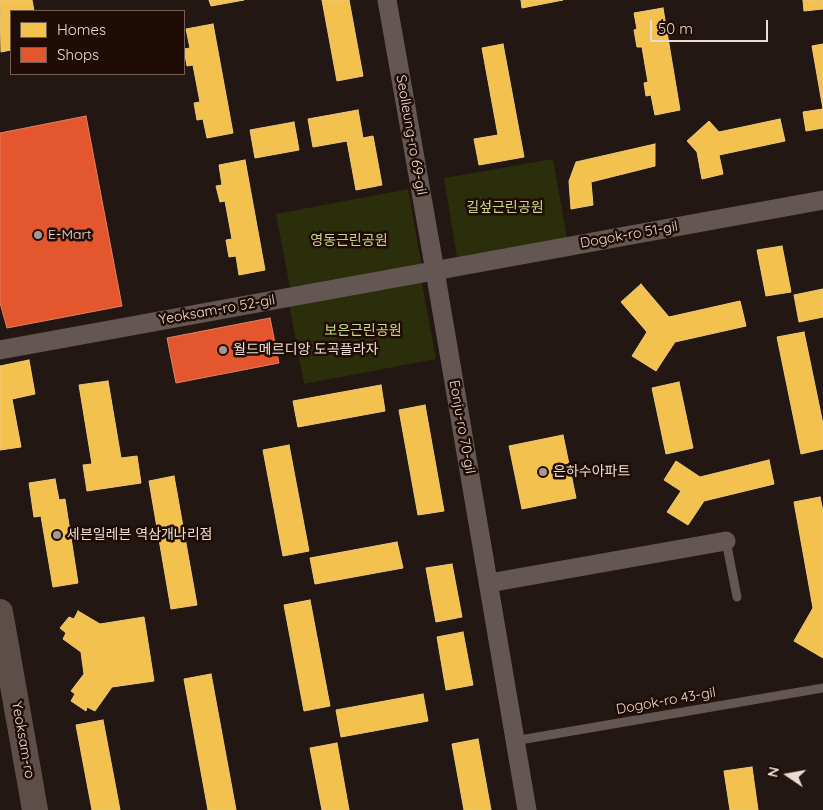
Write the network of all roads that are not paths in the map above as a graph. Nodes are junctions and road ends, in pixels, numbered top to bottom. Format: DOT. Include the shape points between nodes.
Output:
graph roads {
  1 [pos="387,0"];
  2 [pos="823,200"];
  3 [pos="435,271"];
  4 [pos="0,350"];
  5 [pos="726,541"];
  6 [pos="489,583"];
  7 [pos="736,597"];
  8 [pos="0,612"];
  9 [pos="823,688"];
  10 [pos="514,741"];
  11 [pos="35,810"];
  12 [pos="527,810"];
  1 -- 3 [label="street, Seolleung-ro 69-gil"];
  2 -- 3 [label="street, Dogok-ro 51-gil"];
  3 -- 4 [label="street, Yeoksam-ro 52-gil"];
  3 -- 6 [label="street, Eonju-ro 70-gil"];
  5 -- 6 [label="street"];
  5 -- 7 [label="lane"];
  6 -- 10 [label="street, Eonju-ro 70-gil"];
  8 -- 11 [label="main road, Yeoksam-ro"];
  9 -- 10 [label="lane, Dogok-ro 43-gil"];
  10 -- 12 [label="street, Eonju-ro 70-gil"];
}
